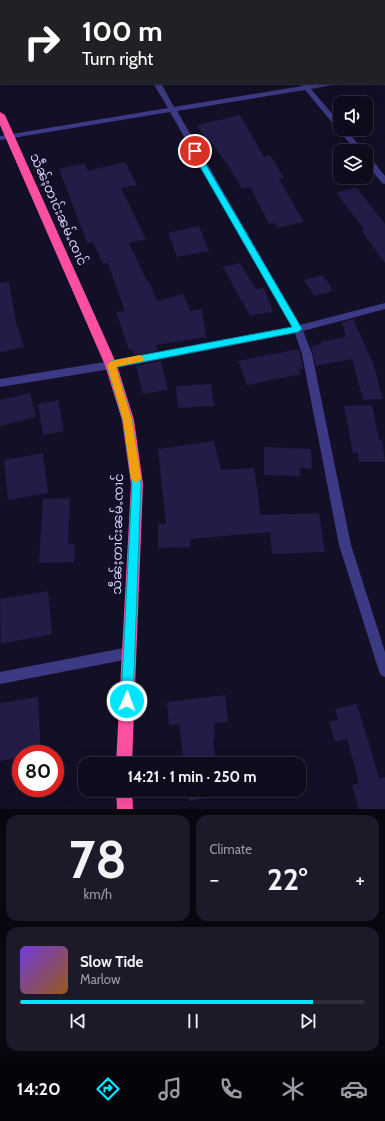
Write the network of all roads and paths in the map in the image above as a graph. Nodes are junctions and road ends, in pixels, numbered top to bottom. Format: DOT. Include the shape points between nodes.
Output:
graph roads {
  1 [pos="158,84"];
  2 [pos="323,84"];
  3 [pos="304,86"];
  4 [pos="171,110"];
  5 [pos="0,115"];
  6 [pos="333,120"];
  7 [pos="347,136"];
  8 [pos="4,137"];
  9 [pos="354,144"];
  10 [pos="373,166"];
  11 [pos="385,181"];
  12 [pos="385,306"];
  13 [pos="298,329"];
  14 [pos="111,365"];
  15 [pos="0,383"];
  16 [pos="129,653"];
  17 [pos="385,671"];
  18 [pos="0,678"];
  19 [pos="124,757"];
  20 [pos="124,797"];
  21 [pos="125,809"];
  1 -- 4 [label="street"];
  2 -- 3 [label="street"];
  3 -- 4 [label="street"];
  3 -- 6 [label="street"];
  4 -- 8 [label="street"];
  4 -- 13 [label="street"];
  5 -- 8 [label="highway, သဵၼ်ႈတၢင်းၼမ်ႉၸၢင်"];
  7 -- 9 [label="street"];
  8 -- 14 [label="highway, သဵၼ်ႈတၢင်းၼမ်ႉၸၢင်"];
  10 -- 11 [label="street"];
  12 -- 13 [label="street"];
  13 -- 14 [label="street"];
  13 -- 17 [label="street" via="307,354 345,545"];
  14 -- 15 [label="street"];
  14 -- 16 [label="highway, သဵၼ်ႈတၢင်းၼမ်ႉၸၢင်" via="128,420 137,484"];
  16 -- 18 [label="street"];
  16 -- 19 [label="highway, သဵၼ်ႈတၢင်းၼမ်ႉၸၢင်"];
  20 -- 21 [label="highway"];
}
